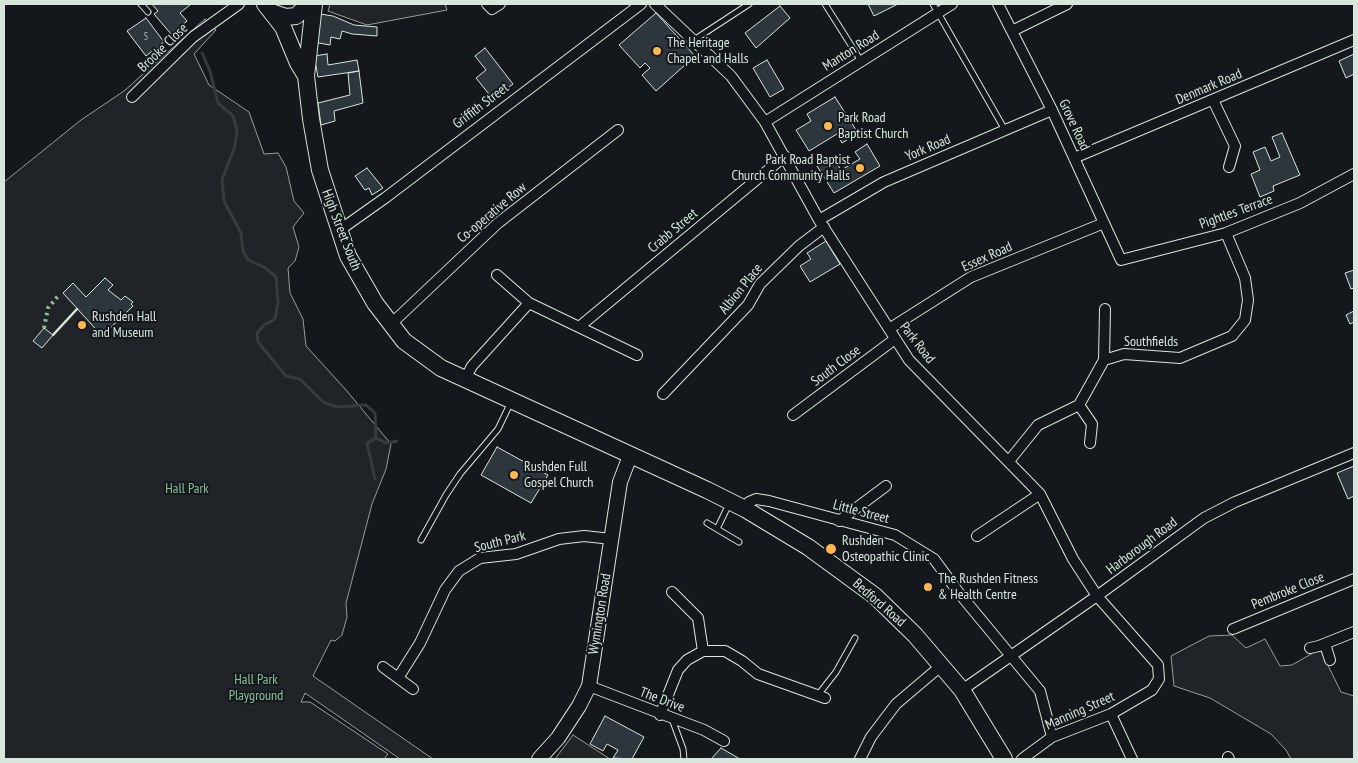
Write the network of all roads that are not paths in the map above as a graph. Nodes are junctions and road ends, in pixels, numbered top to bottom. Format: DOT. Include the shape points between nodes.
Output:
graph roads {
  1 [pos="141,4"];
  2 [pos="239,4"];
  3 [pos="309,4"];
  4 [pos="314,4"];
  5 [pos="487,4"];
  6 [pos="500,4"];
  7 [pos="641,4"];
  8 [pos="655,4"];
  9 [pos="749,4"];
  10 [pos="824,4"];
  11 [pos="952,4"];
  12 [pos="998,4"];
  13 [pos="1067,4"];
  14 [pos="936,8"];
  15 [pos="269,9"];
  16 [pos="148,12"];
  17 [pos="1012,31"];
  18 [pos="694,40"];
  19 [pos="1354,40"];
  20 [pos="861,61"];
  21 [pos="306,76"];
  22 [pos="132,97"];
  23 [pos="1213,100"];
  24 [pos="1052,110"];
  25 [pos="765,122"];
  26 [pos="618,130"];
  27 [pos="1005,130"];
  28 [pos="785,156"];
  29 [pos="1074,158"];
  30 [pos="1229,167"];
  31 [pos="1354,174"];
  32 [pos="822,223"];
  33 [pos="1104,223"];
  34 [pos="338,229"];
  35 [pos="1226,233"];
  36 [pos="1121,260"];
  37 [pos="497,275"];
  38 [pos="529,303"];
  39 [pos="1105,309"];
  40 [pos="390,325"];
  41 [pos="579,327"];
  42 [pos="888,329"];
  43 [pos="895,339"];
  44 [pos="637,355"];
  45 [pos="1104,360"];
  46 [pos="466,378"];
  47 [pos="663,394"];
  48 [pos="512,400"];
  49 [pos="1079,404"];
  50 [pos="793,415"];
  51 [pos="1090,443"];
  52 [pos="1354,452"];
  53 [pos="630,456"];
  54 [pos="1009,461"];
  55 [pos="886,486"];
  56 [pos="1040,494"];
  57 [pos="730,502"];
  58 [pos="745,509"];
  59 [pos="839,520"];
  60 [pos="707,523"];
  61 [pos="717,529"];
  62 [pos="976,536"];
  63 [pos="612,539"];
  64 [pos="421,540"];
  65 [pos="738,542"];
  66 [pos="1354,579"];
  67 [pos="672,592"];
  68 [pos="1097,596"];
  69 [pos="1233,629"];
  70 [pos="1354,632"];
  71 [pos="855,638"];
  72 [pos="1325,644"];
  73 [pos="1310,648"];
  74 [pos="703,651"];
  75 [pos="1013,656"];
  76 [pos="1330,660"];
  77 [pos="942,665"];
  78 [pos="384,667"];
  79 [pos="398,678"];
  80 [pos="589,686"];
  81 [pos="413,689"];
  82 [pos="962,690"];
  83 [pos="1152,690"];
  84 [pos="821,697"];
  85 [pos="1111,714"];
  86 [pos="660,715"];
  87 [pos="672,719"];
  88 [pos="1052,737"];
  89 [pos="724,741"];
  90 [pos="539,759"];
  91 [pos="684,759"];
  92 [pos="860,759"];
  93 [pos="1004,759"];
  94 [pos="1022,759"];
  95 [pos="1132,759"];
  1 -- 16 [label="lane"];
  2 -- 22 [label="street, Brooke Close" via="192,37"];
  3 -- 15 [label="main road" via="296,16 286,17"];
  4 -- 21 [label="main road, High Street South"];
  5 -- 6 [label="street" via="492,9"];
  7 -- 34 [label="street, Griffith Street" via="385,198"];
  8 -- 18 [label="street, Park Road"];
  9 -- 18 [label="lane"];
  10 -- 20 [label="lane"];
  11 -- 14 [label="street, Manton Road"];
  12 -- 17 [label="street, Grove Road"];
  13 -- 17 [label="street"];
  14 -- 20 [label="street, Manton Road"];
  14 -- 27 [label="lane"];
  15 -- 21 [label="main road" via="289,38"];
  17 -- 24 [label="street, Grove Road"];
  18 -- 25 [label="street, Park Road" via="731,76"];
  19 -- 23 [label="street, Denmark Road"];
  20 -- 25 [label="street, Manton Road"];
  21 -- 34 [label="main road, High Street South" via="320,170"];
  23 -- 29 [label="street, Denmark Road"];
  23 -- 30 [label="street" via="1235,146"];
  24 -- 27 [label="street, York Road"];
  24 -- 29 [label="street, Grove Road"];
  25 -- 28 [label="street, Park Road"];
  26 -- 40 [label="street, Co-operative Row" via="498,223"];
  27 -- 32 [label="street, York Road" via="884,182"];
  28 -- 32 [label="street, Park Road"];
  28 -- 41 [label="street, Crabb Street"];
  29 -- 33 [label="street, Grove Road"];
  31 -- 35 [label="street, Pightles Terrace" via="1300,203"];
  32 -- 42 [label="street, Park Road"];
  32 -- 47 [label="street, Albion Place" via="760,284 748,305"];
  33 -- 36 [label="street, Grove Road"];
  33 -- 42 [label="street, Essex Road" via="970,277"];
  34 -- 40 [label="main road, High Street South" via="360,280"];
  35 -- 36 [label="street, Pightles Terrace"];
  35 -- 45 [label="street, Southfields" via="1245,278 1248,300 1245,320 1232,336 1180,358 1124,354"];
  37 -- 38 [label="street"];
  38 -- 41 [label="street"];
  38 -- 46 [label="street" via="472,366"];
  39 -- 45 [label="street, Southfields"];
  40 -- 46 [label="main road, High Street South" via="421,355"];
  41 -- 44 [label="street"];
  42 -- 43 [label="street, Park Road"];
  43 -- 50 [label="street, South Close"];
  43 -- 54 [label="street, Park Road" via="909,360"];
  45 -- 49 [label="street, Southfields"];
  46 -- 48 [label="main road, High Street South"];
  48 -- 53 [label="main road, High Street South"];
  48 -- 64 [label="lane" via="498,429 460,474"];
  49 -- 51 [label="street" via="1092,424"];
  49 -- 54 [label="street" via="1038,426"];
  52 -- 68 [label="street, Harborough Road" via="1204,518"];
  53 -- 57 [label="main road, Bedford Road"];
  53 -- 63 [label="street, Wymington Road" via="620,482"];
  54 -- 56 [label="street, Park Road"];
  55 -- 59 [label="street"];
  56 -- 62 [label="street"];
  56 -- 68 [label="street, Park Road" via="1072,559"];
  57 -- 58 [label="main road, Bedford Road"];
  57 -- 61 [label="lane"];
  58 -- 59 [label="street, Little Street" via="756,499"];
  58 -- 77 [label="main road, Bedford Road" via="808,547 874,596 916,635"];
  59 -- 75 [label="street, Little Street" via="895,535 934,559"];
  60 -- 61 [label="lane"];
  61 -- 65 [label="lane"];
  63 -- 79 [label="street, South Park" via="584,536 559,539 516,554 480,558 459,571 445,590 420,643"];
  63 -- 80 [label="street, Wymington Road"];
  66 -- 69 [label="street, Pembroke Close"];
  67 -- 74 [label="street" via="698,618"];
  68 -- 75 [label="street, Harborough Road"];
  68 -- 83 [label="street, Park Road" via="1158,665 1159,679"];
  70 -- 72 [label="street"];
  71 -- 84 [label="lane"];
  72 -- 73 [label="street"];
  72 -- 76 [label="street"];
  74 -- 84 [label="street" via="725,651 758,674"];
  74 -- 86 [label="street" via="687,660 678,670"];
  75 -- 82 [label="street, Harborough Road"];
  75 -- 88 [label="street, Little Street" via="1040,691"];
  77 -- 82 [label="main road, Bedford Road"];
  77 -- 92 [label="street" via="896,704 871,737"];
  78 -- 79 [label="street"];
  79 -- 81 [label="street"];
  80 -- 86 [label="street, The Drive"];
  80 -- 90 [label="street, Wymington Road" via="558,738"];
  82 -- 93 [label="main road, Bedford Road"];
  83 -- 85 [label="street, Manning Street"];
  85 -- 88 [label="street, Manning Street"];
  85 -- 95 [label="street"];
  86 -- 87 [label="street, The Drive"];
  87 -- 89 [label="street, The Drive"];
  87 -- 91 [label="lane"];
  88 -- 94 [label="street, Manning Street"];
}
